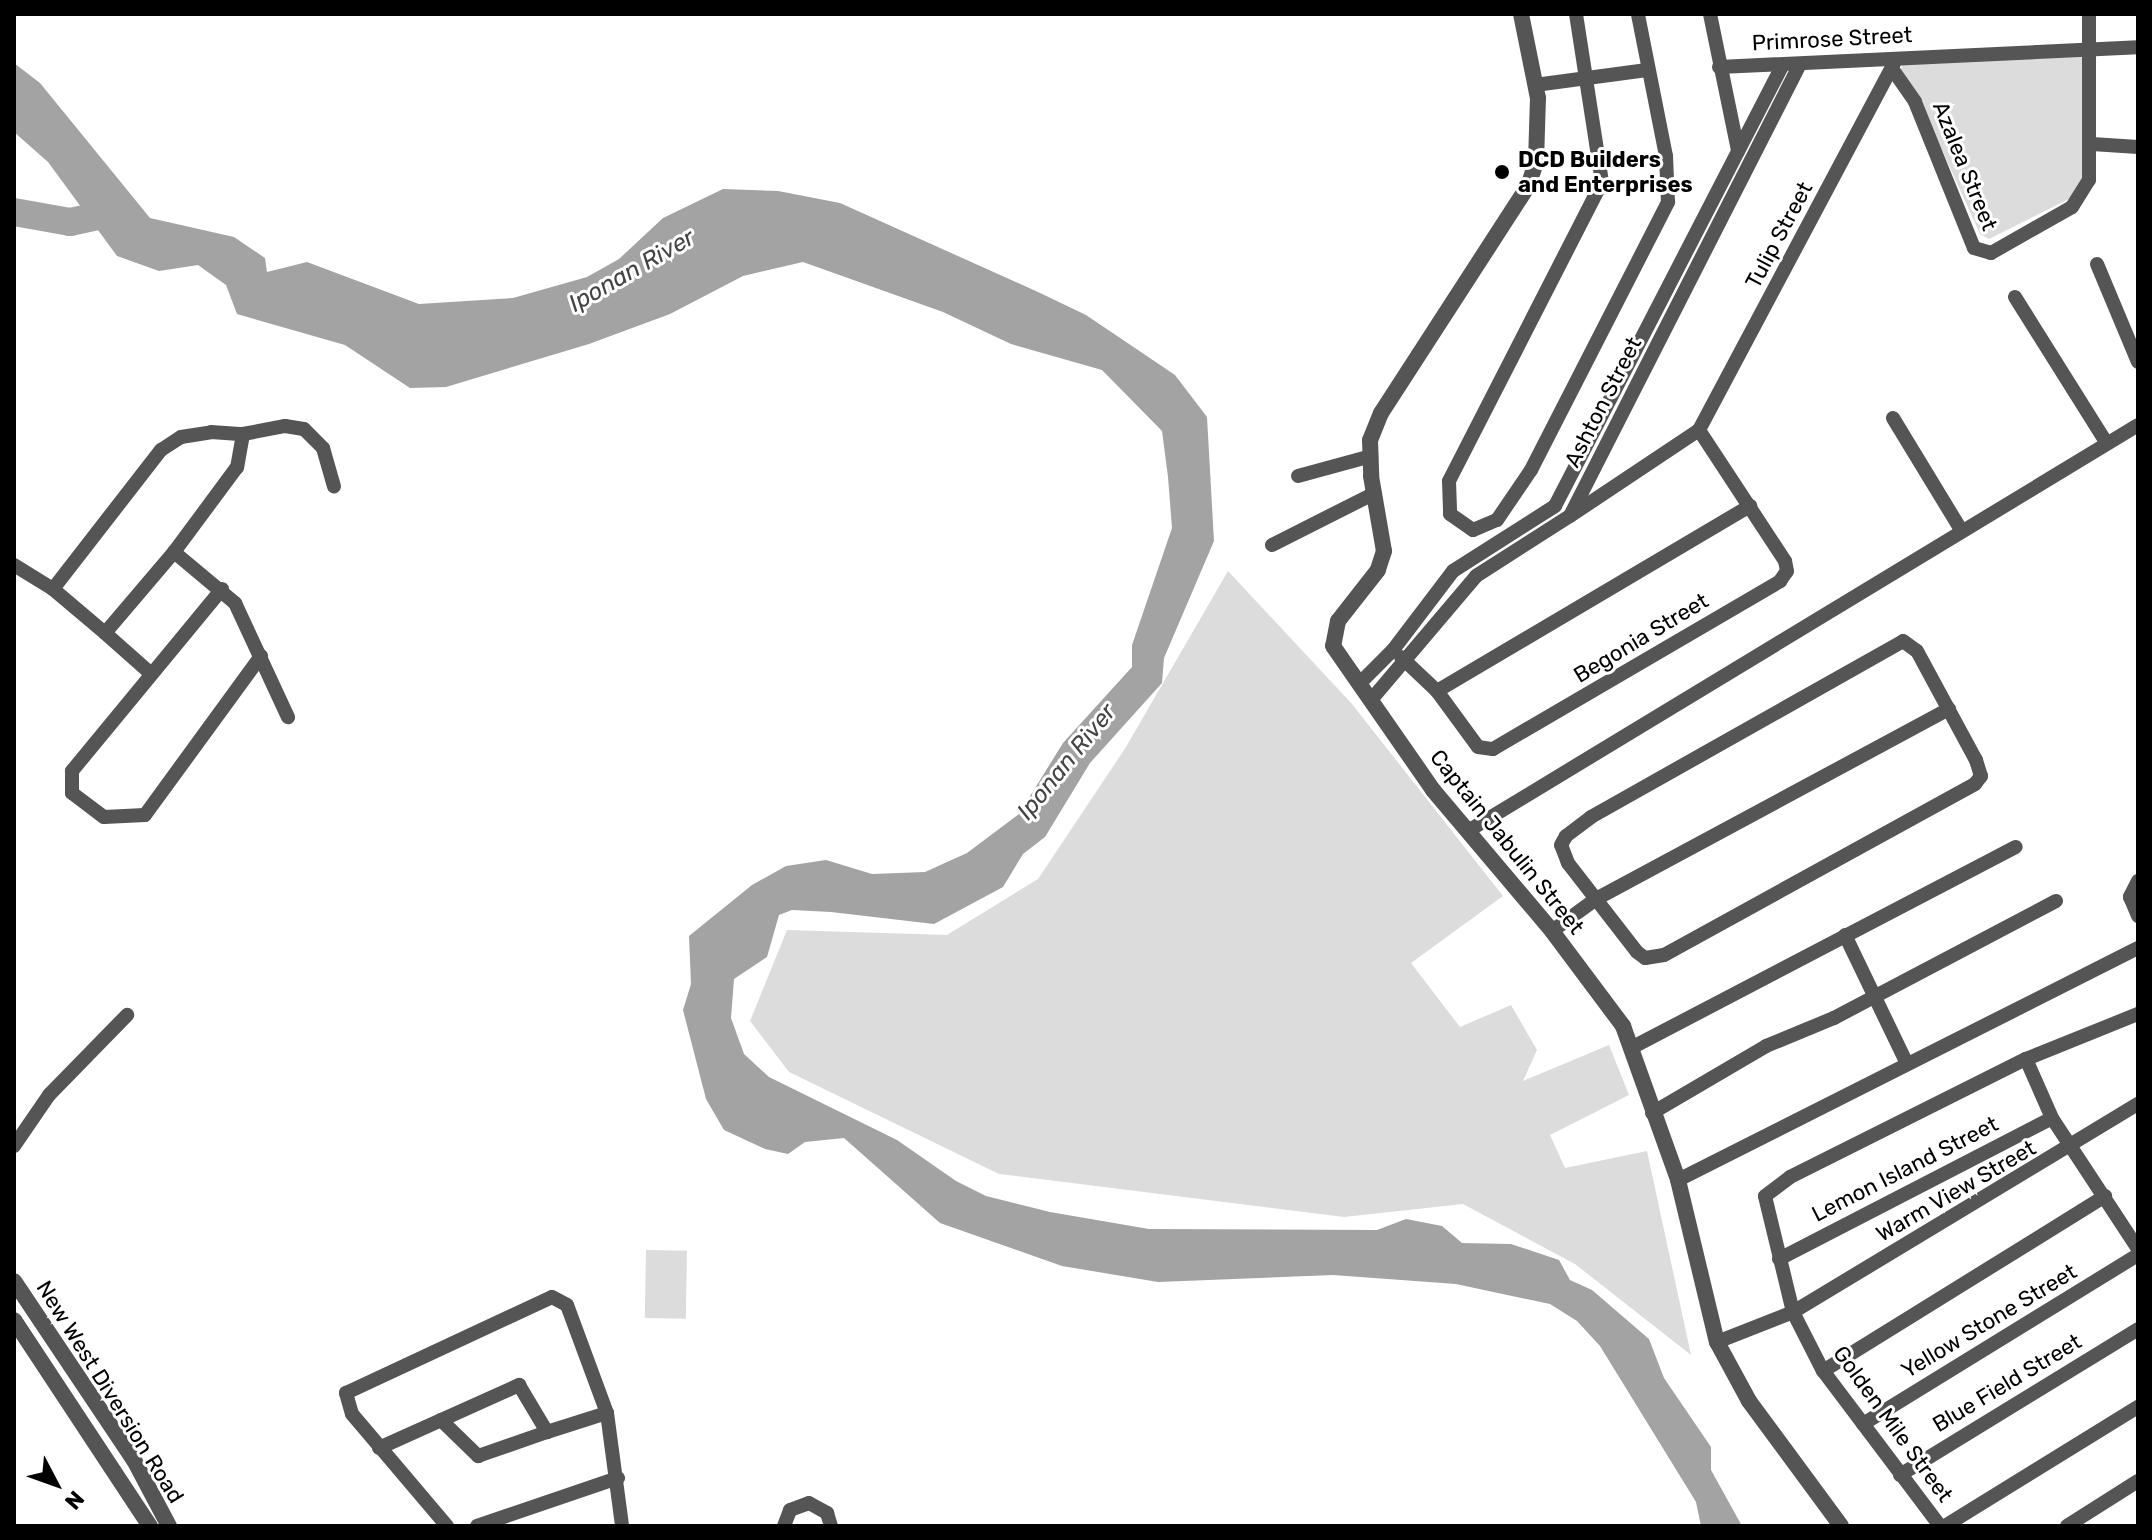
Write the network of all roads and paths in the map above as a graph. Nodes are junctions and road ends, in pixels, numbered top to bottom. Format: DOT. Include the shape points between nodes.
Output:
graph roads {
  1 [pos="1521,14"];
  2 [pos="1576,14"];
  3 [pos="1638,14"];
  4 [pos="1710,14"];
  5 [pos="2089,14"];
  6 [pos="2087,47"];
  7 [pos="2138,47"];
  8 [pos="1800,64"];
  9 [pos="1783,65"];
  10 [pos="1895,65"];
  11 [pos="1719,67"];
  12 [pos="1647,70"];
  13 [pos="1588,79"];
  14 [pos="1535,85"];
  15 [pos="2092,144"];
  16 [pos="1736,147"];
  17 [pos="2138,147"];
  18 [pos="1746,169"];
  19 [pos="2097,264"];
  20 [pos="2015,297"];
  21 [pos="2138,362"];
  22 [pos="1893,418"];
  23 [pos="2138,425"];
  24 [pos="1699,430"];
  25 [pos="243,434"];
  26 [pos="2106,442"];
  27 [pos="1371,456"];
  28 [pos="1298,476"];
  29 [pos="334,486"];
  30 [pos="1375,493"];
  31 [pos="1555,506"];
  32 [pos="1750,506"];
  33 [pos="1570,516"];
  34 [pos="1961,530"];
  35 [pos="1272,545"];
  36 [pos="174,552"];
  37 [pos="14,565"];
  38 [pos="53,589"];
  39 [pos="222,589"];
  40 [pos="105,633"];
  41 [pos="1393,650"];
  42 [pos="261,656"];
  43 [pos="1406,662"];
  44 [pos="150,673"];
  45 [pos="1359,684"];
  46 [pos="1437,691"];
  47 [pos="1371,700"];
  48 [pos="1949,709"];
  49 [pos="288,717"];
  50 [pos="1468,831"];
  51 [pos="2016,847"];
  52 [pos="2138,881"];
  53 [pos="1596,899"];
  54 [pos="2056,901"];
  55 [pos="2138,916"];
  56 [pos="1552,931"];
  57 [pos="1845,935"];
  58 [pos="2138,948"];
  59 [pos="1873,994"];
  60 [pos="2138,1014"];
  61 [pos="127,1015"];
  62 [pos="1631,1048"];
  63 [pos="2026,1059"];
  64 [pos="1906,1062"];
  65 [pos="2138,1104"];
  66 [pos="1652,1113"];
  67 [pos="2052,1118"];
  68 [pos="14,1146"];
  69 [pos="2073,1148"];
  70 [pos="1678,1180"];
  71 [pos="2105,1196"];
  72 [pos="2138,1249"];
  73 [pos="2138,1255"];
  74 [pos="1779,1259"];
  75 [pos="14,1281"];
  76 [pos="1793,1312"];
  77 [pos="14,1320"];
  78 [pos="2138,1329"];
  79 [pos="1717,1342"];
  80 [pos="1823,1371"];
  81 [pos="2138,1407"];
  82 [pos="607,1413"];
  83 [pos="441,1420"];
  84 [pos="1863,1424"];
  85 [pos="547,1432"];
  86 [pos="379,1448"];
  87 [pos="1900,1475"];
  88 [pos="618,1478"];
  89 [pos="2138,1481"];
  90 [pos="150,1526"];
  91 [pos="169,1526"];
  92 [pos="447,1526"];
  93 [pos="477,1526"];
  94 [pos="622,1526"];
  95 [pos="784,1526"];
  96 [pos="831,1526"];
  97 [pos="1841,1526"];
  98 [pos="1943,1526"];
  99 [pos="2067,1526"];
  1 -- 14 [label="street, Captain Jabulin Street"];
  2 -- 13 [label="street"];
  3 -- 12 [label="street"];
  4 -- 11 [label="street"];
  5 -- 6 [label="street"];
  6 -- 7 [label="street, Primrose Street"];
  6 -- 10 [label="street, Primrose Street"];
  6 -- 15 [label="street"];
  8 -- 9 [label="street, Primrose Street"];
  8 -- 10 [label="street, Primrose Street"];
  8 -- 18 [label="street, Ashton Street"];
  9 -- 11 [label="street, Primrose Street"];
  9 -- 16 [label="street, Ashton Street"];
  10 -- 15 [label="street, Azalea Street" via="1981,254 1999,250 2081,199 2089,180"];
  10 -- 24 [label="street, Tulip Street"];
  11 -- 16 [label="street"];
  12 -- 13 [label="street"];
  12 -- 13 [label="street" via="1669,181 1665,210 1531,470 1497,520 1473,530 1450,514 1449,481 1602,182"];
  13 -- 14 [label="street"];
  14 -- 27 [label="street, Captain Jabulin Street" via="1541,131 1528,186 1381,413 1370,440"];
  15 -- 17 [label="street"];
  16 -- 18 [label="street"];
  16 -- 31 [label="street, Ashton Street"];
  18 -- 33 [label="street, Ashton Street"];
  19 -- 21 [label="street"];
  20 -- 26 [label="street"];
  22 -- 34 [label="street"];
  23 -- 26 [label="street"];
  24 -- 32 [label="street, Begonia Street"];
  24 -- 33 [label="street"];
  25 -- 29 [label="street" via="285,426 304,429 323,448"];
  25 -- 36 [label="street" via="237,467"];
  25 -- 38 [label="street" via="211,432 170,441"];
  26 -- 34 [label="street"];
  27 -- 28 [label="street"];
  27 -- 30 [label="street, Captain Jabulin Street"];
  30 -- 35 [label="street"];
  30 -- 45 [label="street, Captain Jabulin Street" via="1384,551 1378,570 1333,633 1333,646"];
  31 -- 33 [label="street"];
  31 -- 41 [label="street" via="1465,561"];
  32 -- 46 [label="street"];
  32 -- 46 [label="street, Begonia Street" via="1785,561 1785,576 1507,744 1478,747"];
  33 -- 43 [label="street" via="1476,576"];
  34 -- 50 [label="street" via="1875,588"];
  36 -- 39 [label="street"];
  36 -- 40 [label="street"];
  37 -- 38 [label="street"];
  38 -- 40 [label="street"];
  39 -- 42 [label="street" via="245,620"];
  39 -- 44 [label="street"];
  40 -- 44 [label="street"];
  41 -- 43 [label="street, Begonia Street"];
  41 -- 45 [label="street"];
  42 -- 44 [label="street" via="150,810 139,819 104,817 75,797 68,778"];
  42 -- 49 [label="street"];
  43 -- 46 [label="street, Begonia Street"];
  43 -- 47 [label="street"];
  45 -- 47 [label="street, Captain Jabulin Street"];
  47 -- 50 [label="street, Captain Jabulin Street"];
  48 -- 53 [label="street"];
  48 -- 53 [label="street" via="1980,770 1975,784 1664,955 1645,958 1637,952"];
  48 -- 53 [label="street" via="1917,651 1903,641 1893,644 1574,828 1561,845 1563,855"];
  50 -- 56 [label="street, Captain Jabulin Street"];
  51 -- 57 [label="street"];
  52 -- 55 [label="street" via="2130,897"];
  53 -- 56 [label="street"];
  54 -- 59 [label="street"];
  56 -- 62 [label="street, Captain Jabulin Street" via="1623,1026"];
  57 -- 59 [label="street"];
  57 -- 62 [label="street"];
  58 -- 64 [label="street"];
  59 -- 64 [label="street"];
  59 -- 66 [label="street" via="1834,1018 1766,1046"];
  60 -- 63 [label="street"];
  61 -- 68 [label="street" via="49,1095"];
  62 -- 66 [label="street, Captain Jabulin Street"];
  63 -- 67 [label="street"];
  63 -- 74 [label="street, Golden Mile Street" via="1790,1177 1765,1196"];
  64 -- 70 [label="street"];
  65 -- 69 [label="street, Warm View Street"];
  66 -- 70 [label="street, Captain Jabulin Street"];
  67 -- 69 [label="street"];
  67 -- 74 [label="street, Lemon Island Street"];
  69 -- 71 [label="street"];
  69 -- 76 [label="street, Warm View Street"];
  70 -- 79 [label="street, Captain Jabulin Street"];
  71 -- 72 [label="street"];
  71 -- 80 [label="street"];
  73 -- 84 [label="street, Yellow Stone Street"];
  74 -- 76 [label="street, Golden Mile Street"];
  75 -- 91 [label="street, New West Diversion Road" via="134,1460"];
  76 -- 79 [label="street, Warm View Street"];
  76 -- 80 [label="street, Golden Mile Street"];
  77 -- 90 [label="street, New West Diversion Road"];
  78 -- 87 [label="street, Blue Field Street"];
  79 -- 97 [label="street, Captain Jabulin Street" via="1749,1401"];
  80 -- 84 [label="street, Golden Mile Street"];
  81 -- 98 [label="street"];
  82 -- 85 [label="street"];
  82 -- 86 [label="street" via="567,1305 552,1297 351,1386 348,1407"];
  82 -- 88 [label="street"];
  83 -- 85 [label="street" via="478,1456"];
  83 -- 85 [label="street" via="519,1385"];
  83 -- 86 [label="street"];
  84 -- 87 [label="street, Golden Mile Street"];
  86 -- 92 [label="street"];
  87 -- 98 [label="street, Golden Mile Street"];
  88 -- 93 [label="street"];
  88 -- 94 [label="street"];
  89 -- 99 [label="street"];
  95 -- 96 [label="street" via="790,1510 809,1503 827,1513"];
}
